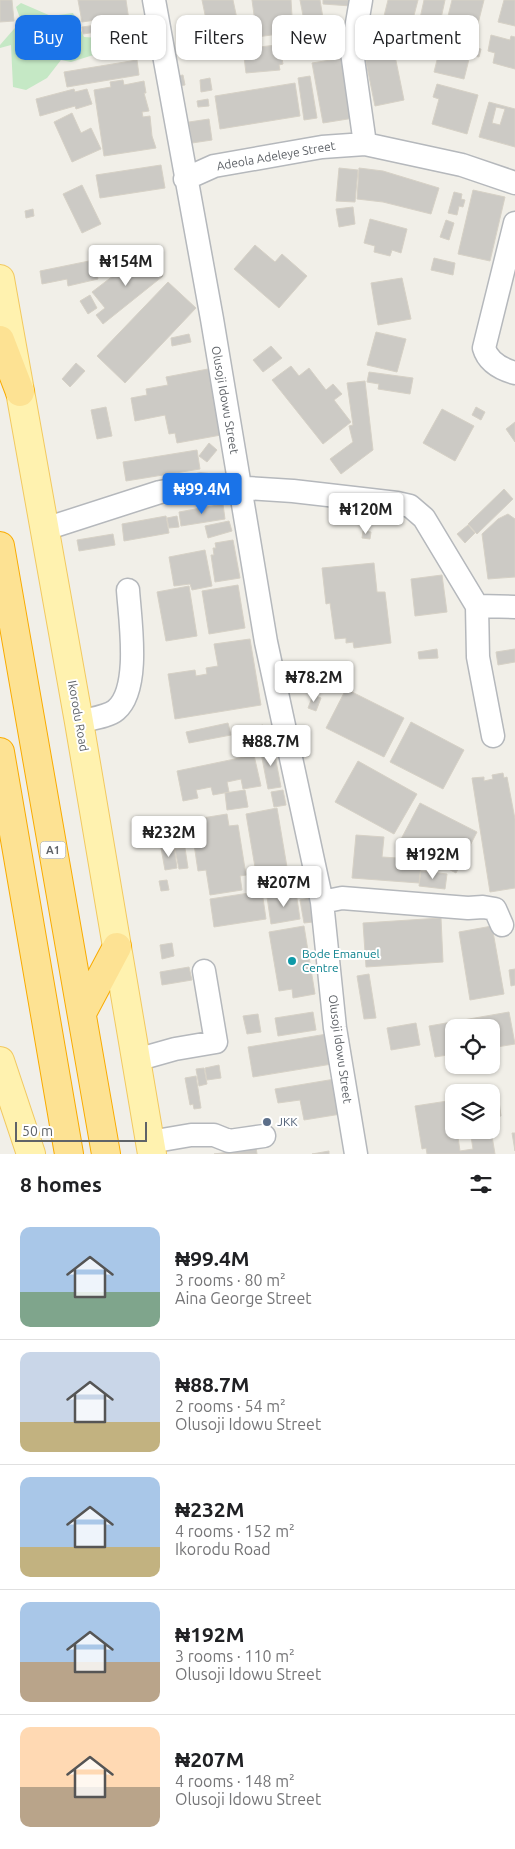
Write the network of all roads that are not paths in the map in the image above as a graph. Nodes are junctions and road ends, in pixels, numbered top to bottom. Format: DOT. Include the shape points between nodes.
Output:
graph roads {
  1 [pos="154,0"];
  2 [pos="361,0"];
  3 [pos="365,144"];
  4 [pos="185,179"];
  5 [pos="515,183"];
  6 [pos="515,223"];
  7 [pos="0,279"];
  8 [pos="0,340"];
  9 [pos="510,371"];
  10 [pos="20,392"];
  11 [pos="240,486"];
  12 [pos="45,529"];
  13 [pos="0,546"];
  14 [pos="128,590"];
  15 [pos="476,606"];
  16 [pos="515,607"];
  17 [pos="79,722"];
  18 [pos="493,736"];
  19 [pos="0,752"];
  20 [pos="322,902"];
  21 [pos="502,925"];
  22 [pos="117,947"];
  23 [pos="204,971"];
  24 [pos="82,1013"];
  25 [pos="136,1060"];
  26 [pos="0,1061"];
  27 [pos="264,1136"];
  28 [pos="151,1148"];
  29 [pos="31,1154"];
  30 [pos="69,1154"];
  31 [pos="106,1154"];
  32 [pos="356,1154"];
  1 -- 4 [label="street, Olusoji Idowu Street"];
  2 -- 3 [label="street" via="352,52"];
  3 -- 4 [label="street, Adeola Adeleye Street" via="322,146 214,166"];
  3 -- 5 [label="street, Adeola Adeleye Street" via="462,165"];
  4 -- 11 [label="street, Olusoji Idowu Street"];
  6 -- 9 [label="street" via="484,348 486,355"];
  7 -- 10 [label="main road, Ikorodu Road"];
  8 -- 10 [label="highway"];
  10 -- 12 [label="main road, Ikorodu Road"];
  11 -- 12 [label="street" via="200,485 174,489"];
  11 -- 15 [label="street" via="410,506 424,518 441,542"];
  11 -- 20 [label="street, Olusoji Idowu Street" via="266,642"];
  12 -- 17 [label="main road, Ikorodu Road"];
  13 -- 24 [label="highway, A1"];
  14 -- 17 [label="street" via="132,666 126,697 116,711"];
  15 -- 16 [label="street"];
  15 -- 18 [label="street" via="478,657"];
  17 -- 22 [label="main road, Ikorodu Road"];
  19 -- 30 [label="highway"];
  20 -- 21 [label="street" via="342,898 483,907 495,909"];
  20 -- 32 [label="street, Olusoji Idowu Street" via="335,1028"];
  22 -- 24 [label="highway"];
  22 -- 25 [label="main road, Ikorodu Road"];
  23 -- 25 [label="street" via="216,1042"];
  24 -- 31 [label="highway, A1"];
  25 -- 28 [label="main road, Ikorodu Road"];
  26 -- 29 [label="main road"];
  27 -- 28 [label="street" via="229,1141 214,1135 191,1135"];
}
